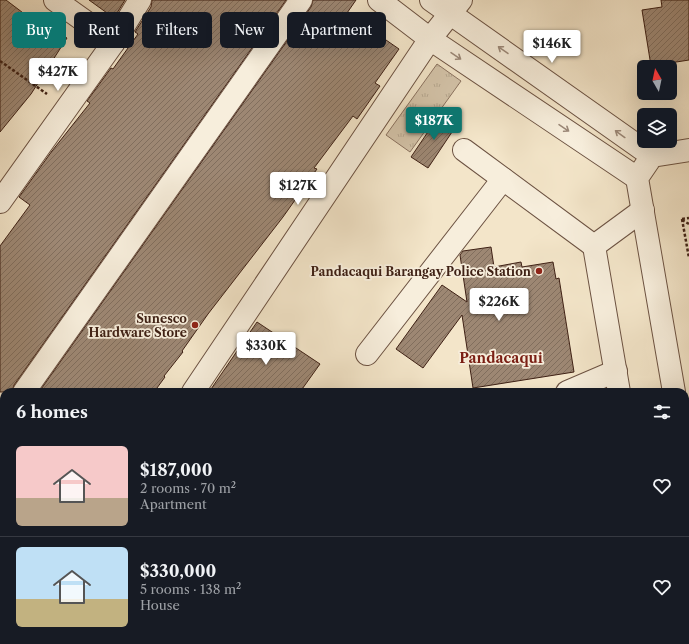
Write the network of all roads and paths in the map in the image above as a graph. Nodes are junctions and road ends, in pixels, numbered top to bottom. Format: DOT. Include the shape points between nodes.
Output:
graph roads {
  1 [pos="55,0"];
  2 [pos="140,0"];
  3 [pos="301,0"];
  4 [pos="379,0"];
  5 [pos="432,0"];
  6 [pos="456,7"];
  7 [pos="133,12"];
  8 [pos="74,14"];
  9 [pos="430,39"];
  10 [pos="110,48"];
  11 [pos="0,61"];
  12 [pos="67,108"];
  13 [pos="464,150"];
  14 [pos="689,150"];
  15 [pos="652,156"];
  16 [pos="637,178"];
  17 [pos="503,179"];
  18 [pos="0,202"];
  19 [pos="643,210"];
  20 [pos="689,218"];
  21 [pos="682,219"];
  22 [pos="689,224"];
  23 [pos="594,246"];
  24 [pos="689,258"];
  25 [pos="367,354"];
  26 [pos="617,382"];
  27 [pos="27,388"];
  28 [pos="197,388"];
  29 [pos="587,388"];
  30 [pos="673,388"];
  1 -- 8 [label="street"];
  2 -- 7 [label="street"];
  3 -- 27 [label="street"];
  4 -- 9 [label="street"];
  5 -- 6 [label="street"];
  6 -- 9 [label="street"];
  15 -- 6 [label="street, one-way"];
  9 -- 16 [label="street, one-way"];
  9 -- 28 [label="street"];
  10 -- 12 [label="street"];
  11 -- 12 [label="path"];
  12 -- 18 [label="street"];
  13 -- 17 [label="street"];
  14 -- 15 [label="street"];
  15 -- 16 [label="street"];
  16 -- 19 [label="street"];
  17 -- 23 [label="street"];
  17 -- 25 [label="street"];
  19 -- 23 [label="street"];
  19 -- 30 [label="street"];
  20 -- 21 [label="path"];
  21 -- 22 [label="path"];
  21 -- 24 [label="path"];
  23 -- 26 [label="street"];
  26 -- 29 [label="street"];
}
